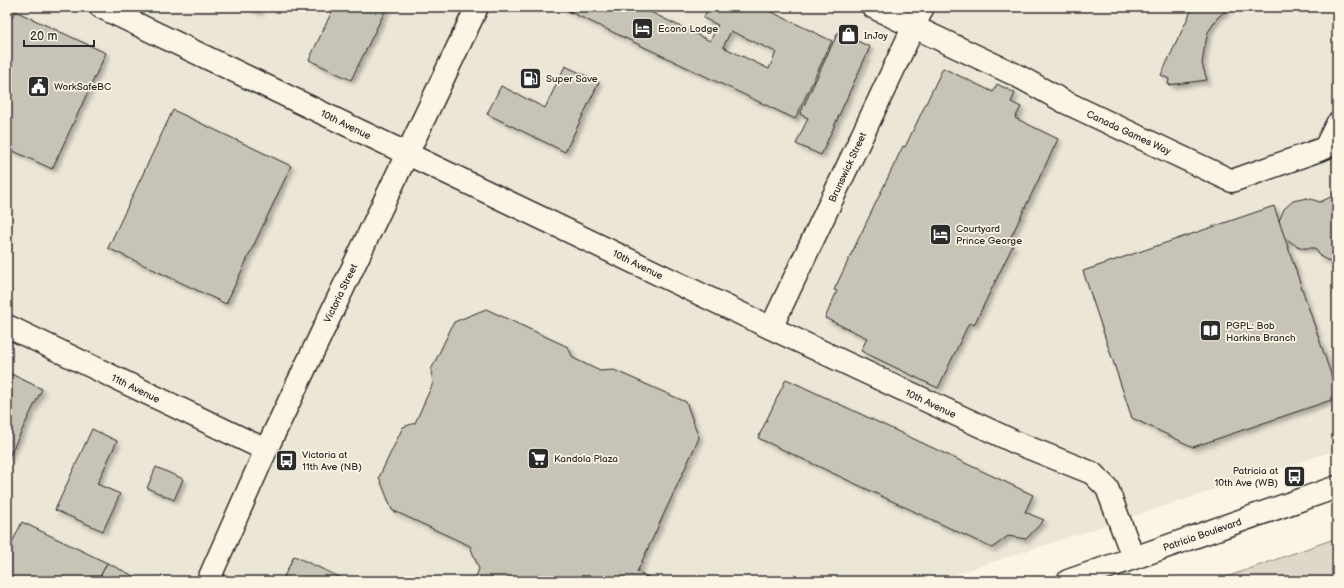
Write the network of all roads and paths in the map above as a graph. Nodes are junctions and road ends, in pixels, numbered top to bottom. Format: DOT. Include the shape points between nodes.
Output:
graph roads {
  1 [pos="101,7"];
  2 [pos="477,7"];
  3 [pos="873,7"];
  4 [pos="923,7"];
  5 [pos="914,26"];
  6 [pos="1337,124"];
  7 [pos="407,154"];
  8 [pos="7,326"];
  9 [pos="771,328"];
  10 [pos="266,450"];
  11 [pos="1337,487"];
  12 [pos="1133,557"];
  13 [pos="208,581"];
  14 [pos="1068,581"];
  1 -- 7 [label="main road, 10th Avenue"];
  2 -- 7 [label="main road, Victoria Street"];
  3 -- 5 [label="main road, Canada Games Way"];
  4 -- 5 [label="main road, Brunswick Street"];
  5 -- 6 [label="main road, Canada Games Way" via="1016,75 1064,102 1232,181 1325,148"];
  5 -- 9 [label="main road, Brunswick Street"];
  7 -- 9 [label="main road, 10th Avenue"];
  7 -- 10 [label="main road, Victoria Street"];
  8 -- 10 [label="main road, 11th Avenue"];
  9 -- 12 [label="main road, 10th Avenue" via="1017,443 1092,473 1107,488"];
  10 -- 13 [label="main road, Victoria Street"];
  11 -- 12 [label="main road, Patricia Boulevard"];
  12 -- 14 [label="main road, Patricia Boulevard"];
}
